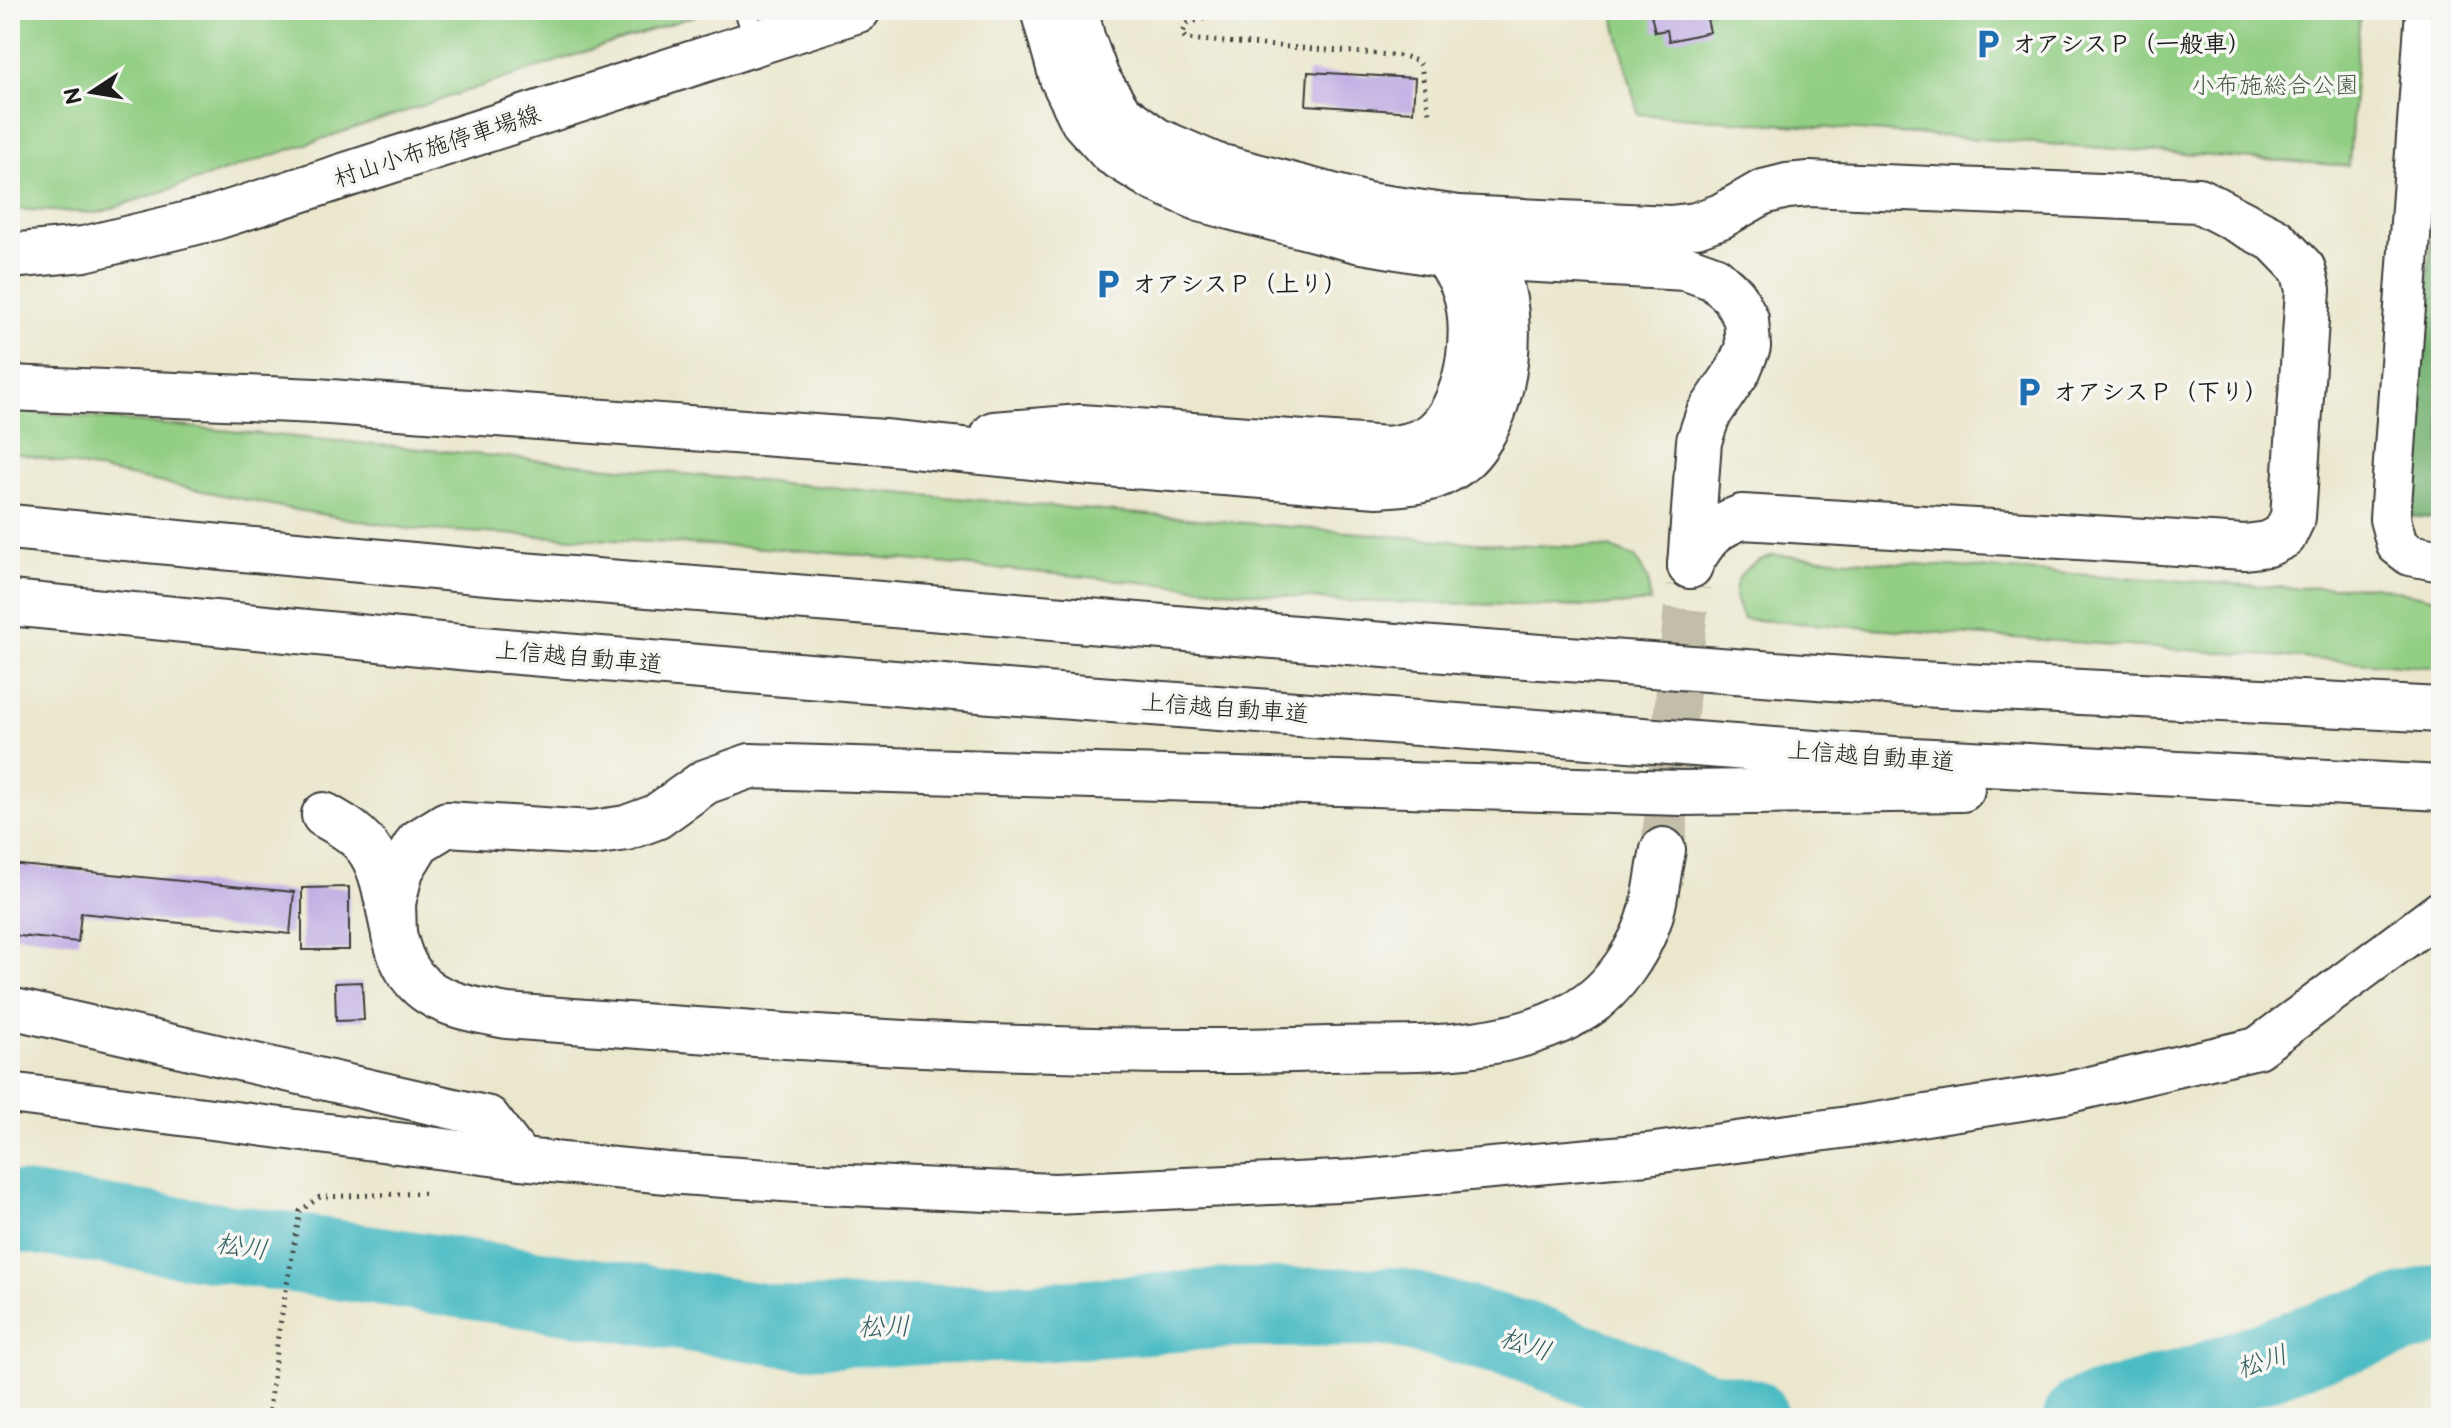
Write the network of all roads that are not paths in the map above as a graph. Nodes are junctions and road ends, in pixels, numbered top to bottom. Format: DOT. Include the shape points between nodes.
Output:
graph roads {
  1 [pos="858,10"];
  2 [pos="1043,10"];
  3 [pos="1076,10"];
  4 [pos="2426,10"];
  5 [pos="750,26"];
  6 [pos="1463,244"];
  7 [pos="10,256"];
  8 [pos="10,388"];
  9 [pos="10,506"];
  10 [pos="10,527"];
  11 [pos="255,550"];
  12 [pos="2441,561"];
  13 [pos="10,603"];
  14 [pos="2441,710"];
  15 [pos="2336,784"];
  16 [pos="2441,788"];
  17 [pos="324,815"];
  18 [pos="1663,850"];
  19 [pos="2441,911"];
  20 [pos="394,935"];
  21 [pos="10,1008"];
  22 [pos="10,1093"];
  23 [pos="521,1159"];
  1 -- 5 [label="main road, 村山小布施停車場線"];
  2 -- 6 [label="main road" via="1062,78 1083,121 1111,152 1153,178 1203,200 1357,240"];
  3 -- 6 [label="main road" via="1097,78 1120,114 1156,140 1214,165 1367,205"];
  4 -- 12 [label="street" via="2390,519 2397,545 2410,555"];
  5 -- 7 [label="main road, 村山小布施停車場線" via="213,218 84,249"];
  6 -- 6 [label="main road" via="1686,268 1714,278 1734,296 1746,319 1748,347 1708,415 1699,441 1689,575 1703,542 1720,524 1742,517 2230,546 2268,544 2284,536 2293,517 2308,290 2303,269 2275,240 2198,200 1809,184 1763,192 1696,225"];
  6 -- 8 [label="main road" via="1469,349 1454,410 1438,431 1416,444 1388,449 1081,427 884,442 316,401"];
  9 -- 11 [label="main road"];
  10 -- 11 [label="main road"];
  11 -- 14 [label="main road" via="1473,652 1900,683"];
  13 -- 15 [label="main road, 上信越自動車道" via="961,689 1894,759"];
  15 -- 16 [label="main road, 上信越自動車道"];
  15 -- 20 [label="main road" via="1682,793 750,766 705,782 656,817 626,828 592,833 447,824 418,842 401,870 393,903"];
  17 -- 20 [label="main road" via="353,831 371,854 385,888"];
  18 -- 20 [label="main road" via="1652,909 1633,954 1609,988 1580,1011 1543,1029 1502,1041 1459,1045 1262,1052 1025,1049 507,1016 429,993 405,967"];
  19 -- 23 [label="street" via="2257,1048 2065,1093 1662,1152 1359,1180 1055,1194 825,1184"];
  21 -- 23 [label="street" via="489,1117"];
  22 -- 23 [label="street"];
}
